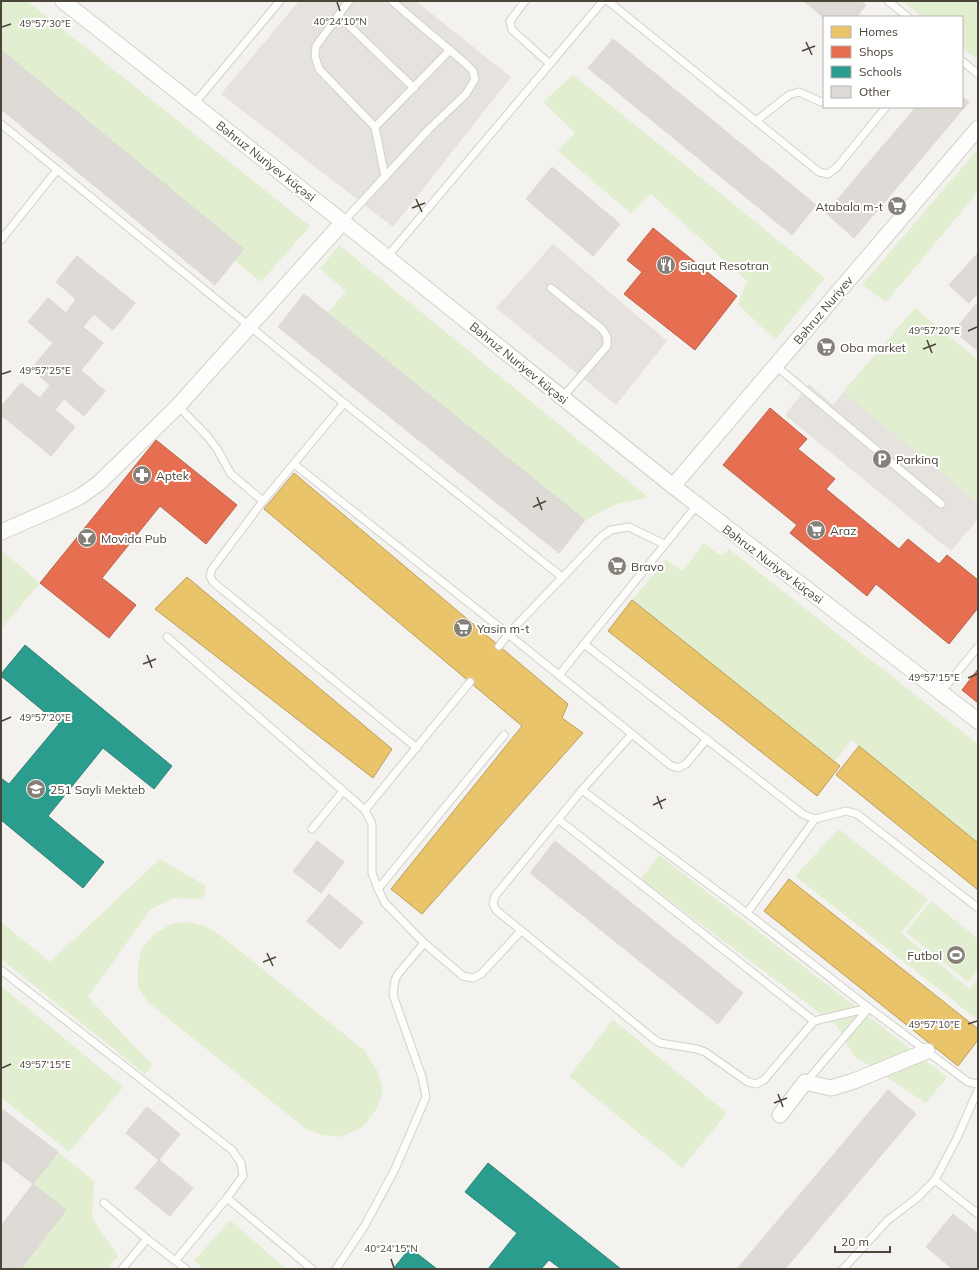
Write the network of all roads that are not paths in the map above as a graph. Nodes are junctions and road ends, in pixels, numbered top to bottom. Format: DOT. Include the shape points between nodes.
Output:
graph roads {
  1 [pos="63,1"];
  2 [pos="280,1"];
  3 [pos="349,1"];
  4 [pos="392,1"];
  5 [pos="524,1"];
  6 [pos="604,1"];
  7 [pos="608,1"];
  8 [pos="888,1"];
  9 [pos="339,16"];
  10 [pos="907,16"];
  11 [pos="450,50"];
  12 [pos="963,62"];
  13 [pos="550,64"];
  14 [pos="978,74"];
  15 [pos="414,88"];
  16 [pos="823,102"];
  17 [pos="194,104"];
  18 [pos="885,108"];
  19 [pos="756,121"];
  20 [pos="1,124"];
  21 [pos="375,127"];
  22 [pos="976,131"];
  23 [pos="57,170"];
  24 [pos="386,176"];
  25 [pos="343,222"];
  26 [pos="1,240"];
  27 [pos="386,258"];
  28 [pos="551,288"];
  29 [pos="249,326"];
  30 [pos="776,366"];
  31 [pos="562,398"];
  32 [pos="344,403"];
  33 [pos="178,406"];
  34 [pos="294,464"];
  35 [pos="673,486"];
  36 [pos="263,501"];
  37 [pos="941,504"];
  38 [pos="697,505"];
  39 [pos="1,532"];
  40 [pos="664,544"];
  41 [pos="562,577"];
  42 [pos="508,634"];
  43 [pos="167,637"];
  44 [pos="584,644"];
  45 [pos="499,646"];
  46 [pos="978,647"];
  47 [pos="559,675"];
  48 [pos="470,682"];
  49 [pos="940,692"];
  50 [pos="978,721"];
  51 [pos="632,734"];
  52 [pos="504,735"];
  53 [pos="707,739"];
  54 [pos="417,748"];
  55 [pos="582,790"];
  56 [pos="343,791"];
  57 [pos="365,810"];
  58 [pos="558,819"];
  59 [pos="815,819"];
  60 [pos="312,829"];
  61 [pos="378,889"];
  62 [pos="978,908"];
  63 [pos="747,913"];
  64 [pos="521,931"];
  65 [pos="424,943"];
  66 [pos="1,970"];
  67 [pos="869,1008"];
  68 [pos="814,1021"];
  69 [pos="926,1051"];
  70 [pos="805,1082"];
  71 [pos="978,1084"];
  72 [pos="978,1090"];
  73 [pos="780,1115"];
  74 [pos="935,1180"];
  75 [pos="227,1198"];
  76 [pos="104,1203"];
  77 [pos="978,1214"];
  78 [pos="147,1239"];
  79 [pos="176,1260"];
  80 [pos="122,1269"];
  81 [pos="186,1269"];
  82 [pos="312,1269"];
  83 [pos="336,1269"];
  84 [pos="843,1269"];
  1 -- 17 [label="street, Bəhruz Nuriyev küçəsi"];
  2 -- 17 [label="lane"];
  3 -- 9 [label="lane"];
  4 -- 11 [label="lane"];
  5 -- 13 [label="lane" via="510,21 512,30"];
  6 -- 13 [label="lane"];
  7 -- 19 [label="lane"];
  8 -- 10 [label="lane"];
  9 -- 15 [label="lane"];
  9 -- 21 [label="lane" via="316,46 316,64"];
  11 -- 15 [label="lane"];
  11 -- 24 [label="lane" via="472,71 475,79 466,94 429,129"];
  12 -- 14 [label="lane"];
  13 -- 27 [label="lane"];
  15 -- 21 [label="lane"];
  16 -- 19 [label="lane" via="799,92 789,95"];
  17 -- 25 [label="street, Bəhruz Nuriyev küçəsi"];
  18 -- 19 [label="lane" via="837,167 828,174 819,172"];
  20 -- 23 [label="lane"];
  21 -- 24 [label="lane"];
  22 -- 30 [label="street, Bəhruz Nuriyev"];
  23 -- 26 [label="lane"];
  23 -- 29 [label="lane"];
  24 -- 25 [label="lane"];
  25 -- 27 [label="street, Bəhruz Nuriyev küçəsi"];
  25 -- 29 [label="street"];
  27 -- 31 [label="street, Bəhruz Nuriyev küçəsi"];
  28 -- 31 [label="lane" via="602,329 607,337 606,346"];
  29 -- 32 [label="lane"];
  29 -- 33 [label="street"];
  30 -- 35 [label="street, Bəhruz Nuriyev"];
  30 -- 37 [label="lane"];
  31 -- 35 [label="street, Bəhruz Nuriyev küçəsi"];
  32 -- 34 [label="lane"];
  32 -- 41 [label="lane"];
  33 -- 36 [label="lane" via="208,437 231,474"];
  33 -- 39 [label="street" via="99,483 81,496"];
  34 -- 36 [label="lane"];
  34 -- 42 [label="lane"];
  35 -- 38 [label="street, Bəhruz Nuriyev küçəsi"];
  36 -- 54 [label="lane" via="212,569 210,576 213,582"];
  38 -- 40 [label="lane"];
  38 -- 49 [label="street, Bəhruz Nuriyev küçəsi"];
  40 -- 41 [label="lane" via="628,528 611,530"];
  40 -- 44 [label="lane"];
  41 -- 42 [label="lane"];
  42 -- 45 [label="lane"];
  42 -- 47 [label="lane"];
  43 -- 56 [label="lane"];
  44 -- 47 [label="lane"];
  44 -- 53 [label="lane"];
  46 -- 49 [label="lane"];
  47 -- 51 [label="lane"];
  48 -- 54 [label="lane"];
  49 -- 50 [label="street, Bəhruz Nuriyev küçəsi"];
  51 -- 53 [label="lane" via="670,765 678,768 686,764"];
  51 -- 55 [label="lane"];
  52 -- 61 [label="lane"];
  53 -- 59 [label="lane" via="804,814"];
  54 -- 57 [label="lane"];
  55 -- 58 [label="lane"];
  55 -- 63 [label="lane"];
  56 -- 57 [label="lane"];
  56 -- 60 [label="lane"];
  57 -- 61 [label="lane" via="372,824 372,873"];
  58 -- 64 [label="lane" via="495,896 493,904 496,910"];
  58 -- 68 [label="lane"];
  59 -- 62 [label="lane" via="846,811 857,814"];
  59 -- 63 [label="lane"];
  61 -- 65 [label="lane" via="385,903"];
  63 -- 67 [label="lane"];
  64 -- 65 [label="lane" via="481,974 473,978 463,976"];
  64 -- 68 [label="lane" via="655,1040 705,1052 748,1082 756,1084 764,1080"];
  65 -- 83 [label="lane" via="398,974 393,995 422,1077 426,1097 395,1169 365,1225"];
  66 -- 75 [label="lane" via="232,1150 241,1163 243,1176"];
  67 -- 68 [label="lane"];
  67 -- 69 [label="lane"];
  67 -- 70 [label="lane"];
  69 -- 70 [label="street" via="831,1088"];
  69 -- 71 [label="lane" via="968,1082"];
  70 -- 73 [label="street"];
  72 -- 74 [label="lane"];
  74 -- 77 [label="lane"];
  74 -- 84 [label="lane" via="917,1198 888,1220"];
  75 -- 79 [label="lane"];
  75 -- 82 [label="lane"];
  76 -- 78 [label="lane"];
  78 -- 79 [label="lane"];
  78 -- 80 [label="lane"];
  79 -- 81 [label="lane"];
}
